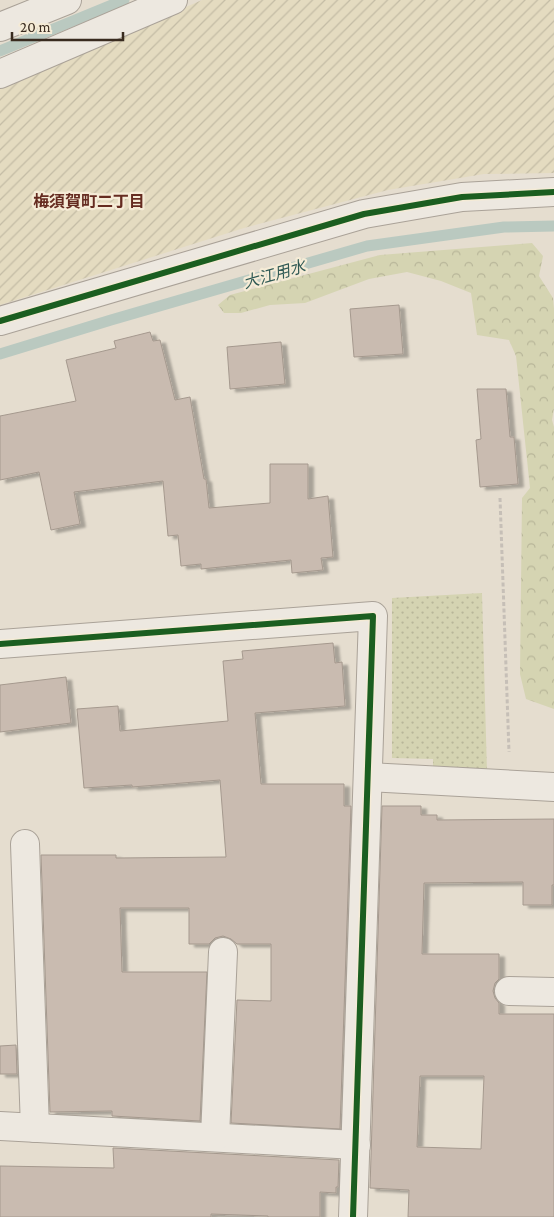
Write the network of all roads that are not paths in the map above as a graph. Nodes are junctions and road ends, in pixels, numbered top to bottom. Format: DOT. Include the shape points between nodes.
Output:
graph roads {
  1 [pos="67,0"];
  2 [pos="173,0"];
  3 [pos="0,27"];
  4 [pos="0,74"];
  5 [pos="554,192"];
  6 [pos="0,321"];
  7 [pos="0,644"];
  8 [pos="368,777"];
  9 [pos="554,787"];
  10 [pos="25,844"];
  11 [pos="223,952"];
  12 [pos="508,991"];
  13 [pos="554,992"];
  14 [pos="0,1126"];
  15 [pos="35,1128"];
  16 [pos="214,1138"];
  17 [pos="356,1146"];
  18 [pos="353,1217"];
  1 -- 3 [label="street"];
  2 -- 4 [label="street"];
  5 -- 6 [label="street" via="462,197 364,214"];
  7 -- 8 [label="street" via="373,616"];
  8 -- 9 [label="street"];
  8 -- 17 [label="street"];
  10 -- 15 [label="street"];
  11 -- 16 [label="street"];
  12 -- 13 [label="street"];
  14 -- 15 [label="street"];
  15 -- 16 [label="street"];
  16 -- 17 [label="street"];
  17 -- 18 [label="street"];
}
